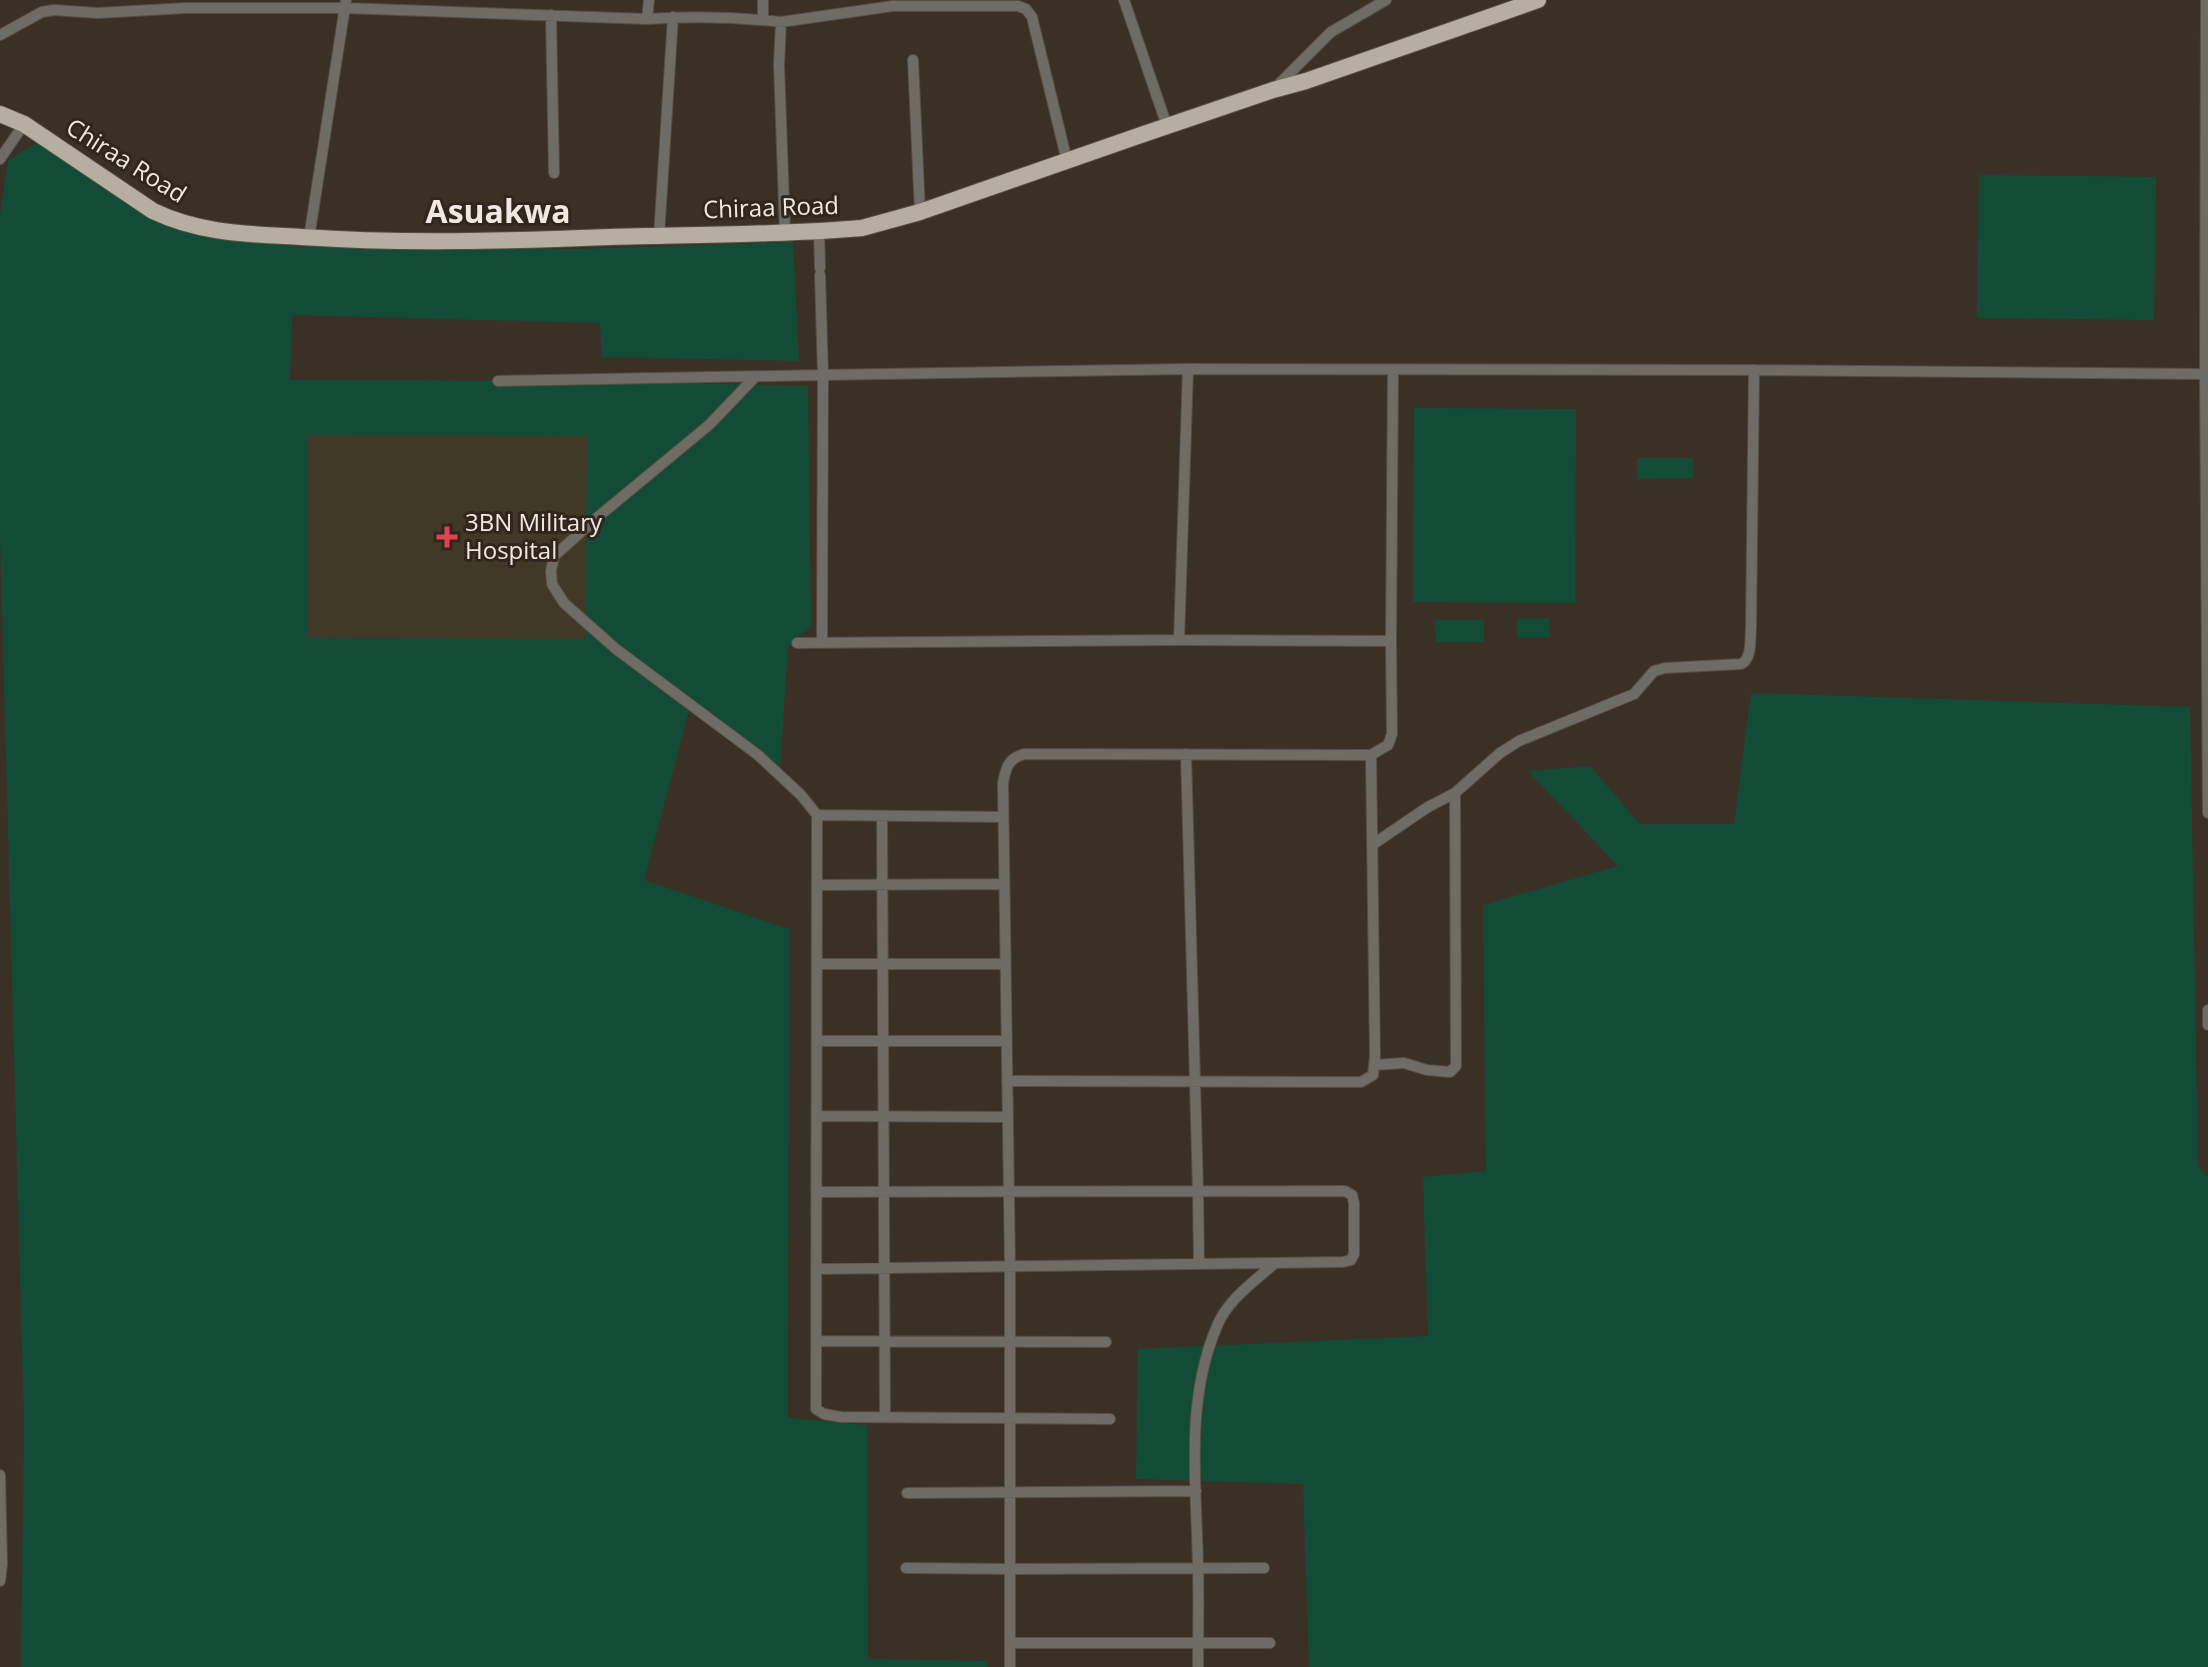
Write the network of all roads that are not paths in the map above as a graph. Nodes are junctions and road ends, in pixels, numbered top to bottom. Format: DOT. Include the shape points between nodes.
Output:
graph roads {
  1 [pos="649,0"];
  2 [pos="763,0"];
  3 [pos="1124,0"];
  4 [pos="1386,0"];
  5 [pos="1538,0"];
  6 [pos="2206,0"];
  7 [pos="345,4"];
  8 [pos="551,15"];
  9 [pos="673,17"];
  10 [pos="647,19"];
  11 [pos="763,20"];
  12 [pos="781,22"];
  13 [pos="0,35"];
  14 [pos="913,60"];
  15 [pos="1273,90"];
  16 [pos="0,114"];
  17 [pos="24,124"];
  18 [pos="1167,126"];
  19 [pos="0,159"];
  20 [pos="1067,161"];
  21 [pos="554,173"];
  22 [pos="2207,179"];
  23 [pos="920,212"];
  24 [pos="819,231"];
  25 [pos="785,232"];
  26 [pos="659,236"];
  27 [pos="309,238"];
  28 [pos="1188,369"];
  29 [pos="1393,370"];
  30 [pos="1754,370"];
  31 [pos="2205,374"];
  32 [pos="823,375"];
  33 [pos="755,377"];
  34 [pos="498,381"];
  35 [pos="1179,640"];
  36 [pos="1391,641"];
  37 [pos="797,643"];
  38 [pos="822,643"];
  39 [pos="1186,754"];
  40 [pos="1371,755"];
  41 [pos="2208,767"];
  42 [pos="1455,793"];
  43 [pos="2208,813"];
  44 [pos="817,815"];
  45 [pos="882,816"];
  46 [pos="1003,817"];
  47 [pos="1372,845"];
  48 [pos="1004,884"];
  49 [pos="817,885"];
  50 [pos="882,885"];
  51 [pos="817,964"];
  52 [pos="882,964"];
  53 [pos="1005,964"];
  54 [pos="2208,1010"];
  55 [pos="2208,1025"];
  56 [pos="817,1041"];
  57 [pos="883,1041"];
  58 [pos="1006,1041"];
  59 [pos="1374,1065"];
  60 [pos="1007,1081"];
  61 [pos="1195,1081"];
  62 [pos="817,1116"];
  63 [pos="883,1116"];
  64 [pos="1007,1117"];
  65 [pos="1007,1190"];
  66 [pos="1198,1191"];
  67 [pos="816,1192"];
  68 [pos="884,1192"];
  69 [pos="1275,1263"];
  70 [pos="1199,1264"];
  71 [pos="1010,1267"];
  72 [pos="884,1268"];
  73 [pos="816,1269"];
  74 [pos="816,1341"];
  75 [pos="885,1341"];
  76 [pos="1010,1342"];
  77 [pos="1106,1342"];
  78 [pos="885,1417"];
  79 [pos="1010,1418"];
  80 [pos="1110,1419"];
  81 [pos="0,1475"];
  82 [pos="1196,1491"];
  83 [pos="907,1493"];
  84 [pos="1010,1494"];
  85 [pos="906,1568"];
  86 [pos="1198,1568"];
  87 [pos="1264,1568"];
  88 [pos="1010,1569"];
  89 [pos="0,1581"];
  90 [pos="1010,1643"];
  91 [pos="1270,1643"];
  92 [pos="1198,1644"];
  93 [pos="1010,1667"];
  94 [pos="1198,1667"];
  1 -- 10 [label="street"];
  2 -- 11 [label="street"];
  3 -- 18 [label="street"];
  4 -- 15 [label="street" via="1331,32"];
  5 -- 15 [label="highway, Chiraa Road"];
  6 -- 22 [label="street"];
  7 -- 8 [label="street"];
  7 -- 13 [label="street" via="54,10"];
  7 -- 27 [label="street"];
  8 -- 10 [label="street"];
  8 -- 21 [label="street"];
  9 -- 10 [label="street"];
  9 -- 11 [label="street"];
  9 -- 26 [label="street"];
  11 -- 12 [label="street"];
  12 -- 20 [label="street" via="893,6 1026,9"];
  12 -- 25 [label="street"];
  14 -- 23 [label="street"];
  15 -- 18 [label="highway, Chiraa Road"];
  16 -- 17 [label="highway, Chiraa Road"];
  17 -- 19 [label="street"];
  17 -- 27 [label="highway, Chiraa Road" via="174,221 234,233"];
  18 -- 20 [label="highway, Chiraa Road"];
  20 -- 23 [label="highway, Chiraa Road"];
  22 -- 31 [label="street"];
  23 -- 24 [label="highway, Chiraa Road" via="862,228"];
  24 -- 25 [label="highway, Chiraa Road"];
  24 -- 32 [label="street"];
  25 -- 26 [label="highway, Chiraa Road"];
  26 -- 27 [label="highway, Chiraa Road"];
  28 -- 29 [label="street"];
  28 -- 32 [label="street"];
  28 -- 35 [label="street"];
  29 -- 30 [label="street"];
  29 -- 36 [label="street"];
  30 -- 31 [label="street"];
  30 -- 42 [label="street" via="1751,628 1746,662 1654,671 1634,694 1519,741"];
  31 -- 41 [label="street"];
  32 -- 33 [label="street"];
  32 -- 38 [label="street"];
  33 -- 34 [label="street"];
  33 -- 44 [label="street" via="709,425 554,556 552,584 564,603 606,640 758,755"];
  35 -- 36 [label="street"];
  35 -- 38 [label="street"];
  36 -- 40 [label="street" via="1392,734 1388,745"];
  37 -- 38 [label="street"];
  39 -- 40 [label="street"];
  39 -- 46 [label="street" via="1014,757 1006,766"];
  39 -- 61 [label="street"];
  40 -- 47 [label="street"];
  41 -- 43 [label="street"];
  42 -- 47 [label="street"];
  42 -- 59 [label="street" via="1456,1066 1450,1072 1404,1063"];
  44 -- 45 [label="street"];
  44 -- 49 [label="street"];
  45 -- 46 [label="street"];
  45 -- 50 [label="street"];
  46 -- 48 [label="street"];
  47 -- 59 [label="street"];
  48 -- 50 [label="street"];
  48 -- 53 [label="street"];
  49 -- 50 [label="street"];
  49 -- 51 [label="street"];
  50 -- 52 [label="street"];
  51 -- 52 [label="street"];
  51 -- 56 [label="street"];
  52 -- 53 [label="street"];
  52 -- 57 [label="street"];
  53 -- 58 [label="street"];
  54 -- 55 [label="street"];
  56 -- 57 [label="street"];
  56 -- 62 [label="street"];
  57 -- 58 [label="street"];
  57 -- 63 [label="street"];
  58 -- 60 [label="street"];
  59 -- 61 [label="street" via="1373,1075 1361,1082"];
  60 -- 61 [label="street"];
  60 -- 64 [label="street"];
  61 -- 66 [label="street"];
  62 -- 63 [label="street"];
  62 -- 67 [label="street"];
  63 -- 64 [label="street"];
  63 -- 68 [label="street"];
  64 -- 65 [label="street"];
  65 -- 66 [label="street"];
  65 -- 68 [label="street"];
  65 -- 71 [label="street"];
  66 -- 69 [label="street" via="1352,1195 1351,1260"];
  66 -- 70 [label="street"];
  67 -- 68 [label="street"];
  67 -- 73 [label="street"];
  68 -- 72 [label="street"];
  69 -- 70 [label="street"];
  69 -- 82 [label="street" via="1239,1294 1218,1324 1199,1387"];
  70 -- 71 [label="street"];
  71 -- 72 [label="street"];
  71 -- 76 [label="street"];
  72 -- 73 [label="street"];
  72 -- 75 [label="street"];
  73 -- 74 [label="street"];
  74 -- 75 [label="street"];
  74 -- 78 [label="street" via="816,1409 841,1417"];
  75 -- 76 [label="street"];
  75 -- 78 [label="street"];
  76 -- 77 [label="street"];
  76 -- 79 [label="street"];
  78 -- 79 [label="street"];
  79 -- 80 [label="street"];
  79 -- 84 [label="street"];
  81 -- 89 [label="street"];
  82 -- 84 [label="street"];
  82 -- 86 [label="street"];
  83 -- 84 [label="street"];
  84 -- 88 [label="street"];
  85 -- 88 [label="street"];
  86 -- 87 [label="street"];
  86 -- 88 [label="street"];
  86 -- 92 [label="street"];
  88 -- 90 [label="street"];
  90 -- 92 [label="street"];
  90 -- 93 [label="street"];
  91 -- 92 [label="street"];
  92 -- 94 [label="street"];
}
